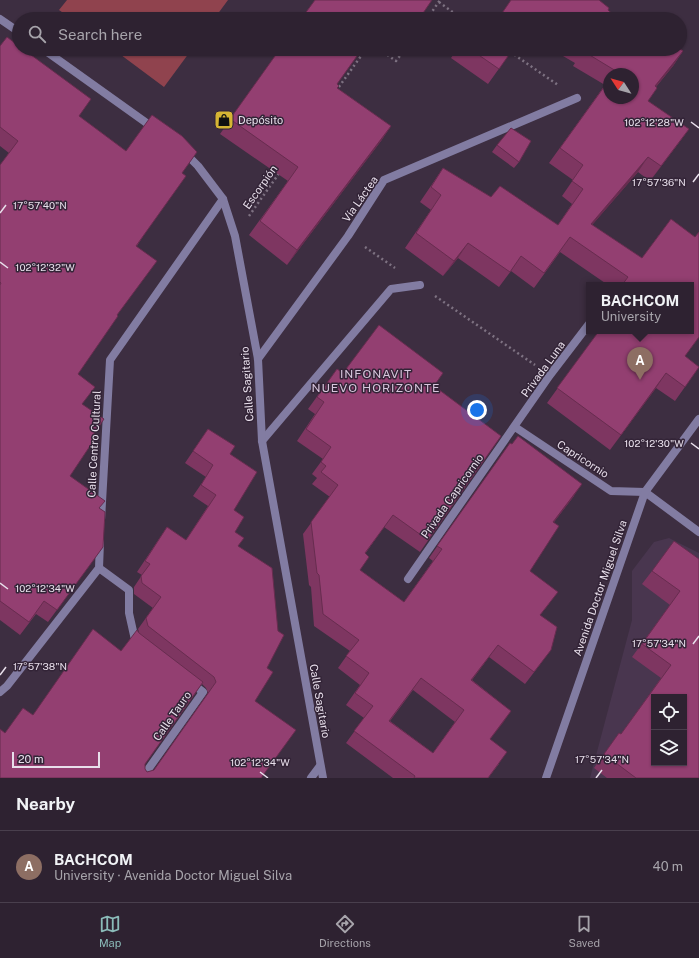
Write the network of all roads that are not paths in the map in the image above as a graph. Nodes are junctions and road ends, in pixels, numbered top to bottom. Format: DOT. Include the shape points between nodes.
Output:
graph roads {
  1 [pos="0,19"];
  2 [pos="12,27"];
  3 [pos="53,56"];
  4 [pos="577,98"];
  5 [pos="162,134"];
  6 [pos="179,147"];
  7 [pos="223,199"];
  8 [pos="420,285"];
  9 [pos="586,328"];
  10 [pos="258,359"];
  11 [pos="699,419"];
  12 [pos="515,427"];
  13 [pos="262,441"];
  14 [pos="644,492"];
  15 [pos="699,532"];
  16 [pos="99,568"];
  17 [pos="408,578"];
  18 [pos="148,650"];
  19 [pos="185,678"];
  20 [pos="0,692"];
  21 [pos="320,766"];
  22 [pos="142,778"];
  23 [pos="311,778"];
  24 [pos="323,778"];
  25 [pos="546,778"];
  1 -- 2 [label="street"];
  3 -- 5 [label="street"];
  4 -- 10 [label="street, Vía Láctea" via="384,180 348,236"];
  6 -- 7 [label="street, Calle Sagitario" via="198,166"];
  7 -- 10 [label="street, Calle Sagitario" via="235,236"];
  7 -- 16 [label="street, Calle Centro Cultural" via="110,360"];
  8 -- 13 [label="street" via="391,289"];
  9 -- 12 [label="street, Privada Luna"];
  10 -- 13 [label="street, Calle Sagitario"];
  11 -- 14 [label="street, Avenida Doctor Miguel Silva"];
  12 -- 14 [label="street, Capricornio" via="611,491"];
  12 -- 17 [label="street, Privada Capricornio"];
  13 -- 21 [label="street, Calle Sagitario"];
  14 -- 15 [label="street"];
  14 -- 25 [label="street, Avenida Doctor Miguel Silva"];
  16 -- 18 [label="street" via="129,590 135,640"];
  16 -- 20 [label="street"];
  19 -- 22 [label="street, Calle Tauro" via="203,692"];
  21 -- 23 [label="street"];
  21 -- 24 [label="street, Calle Sagitario"];
}
